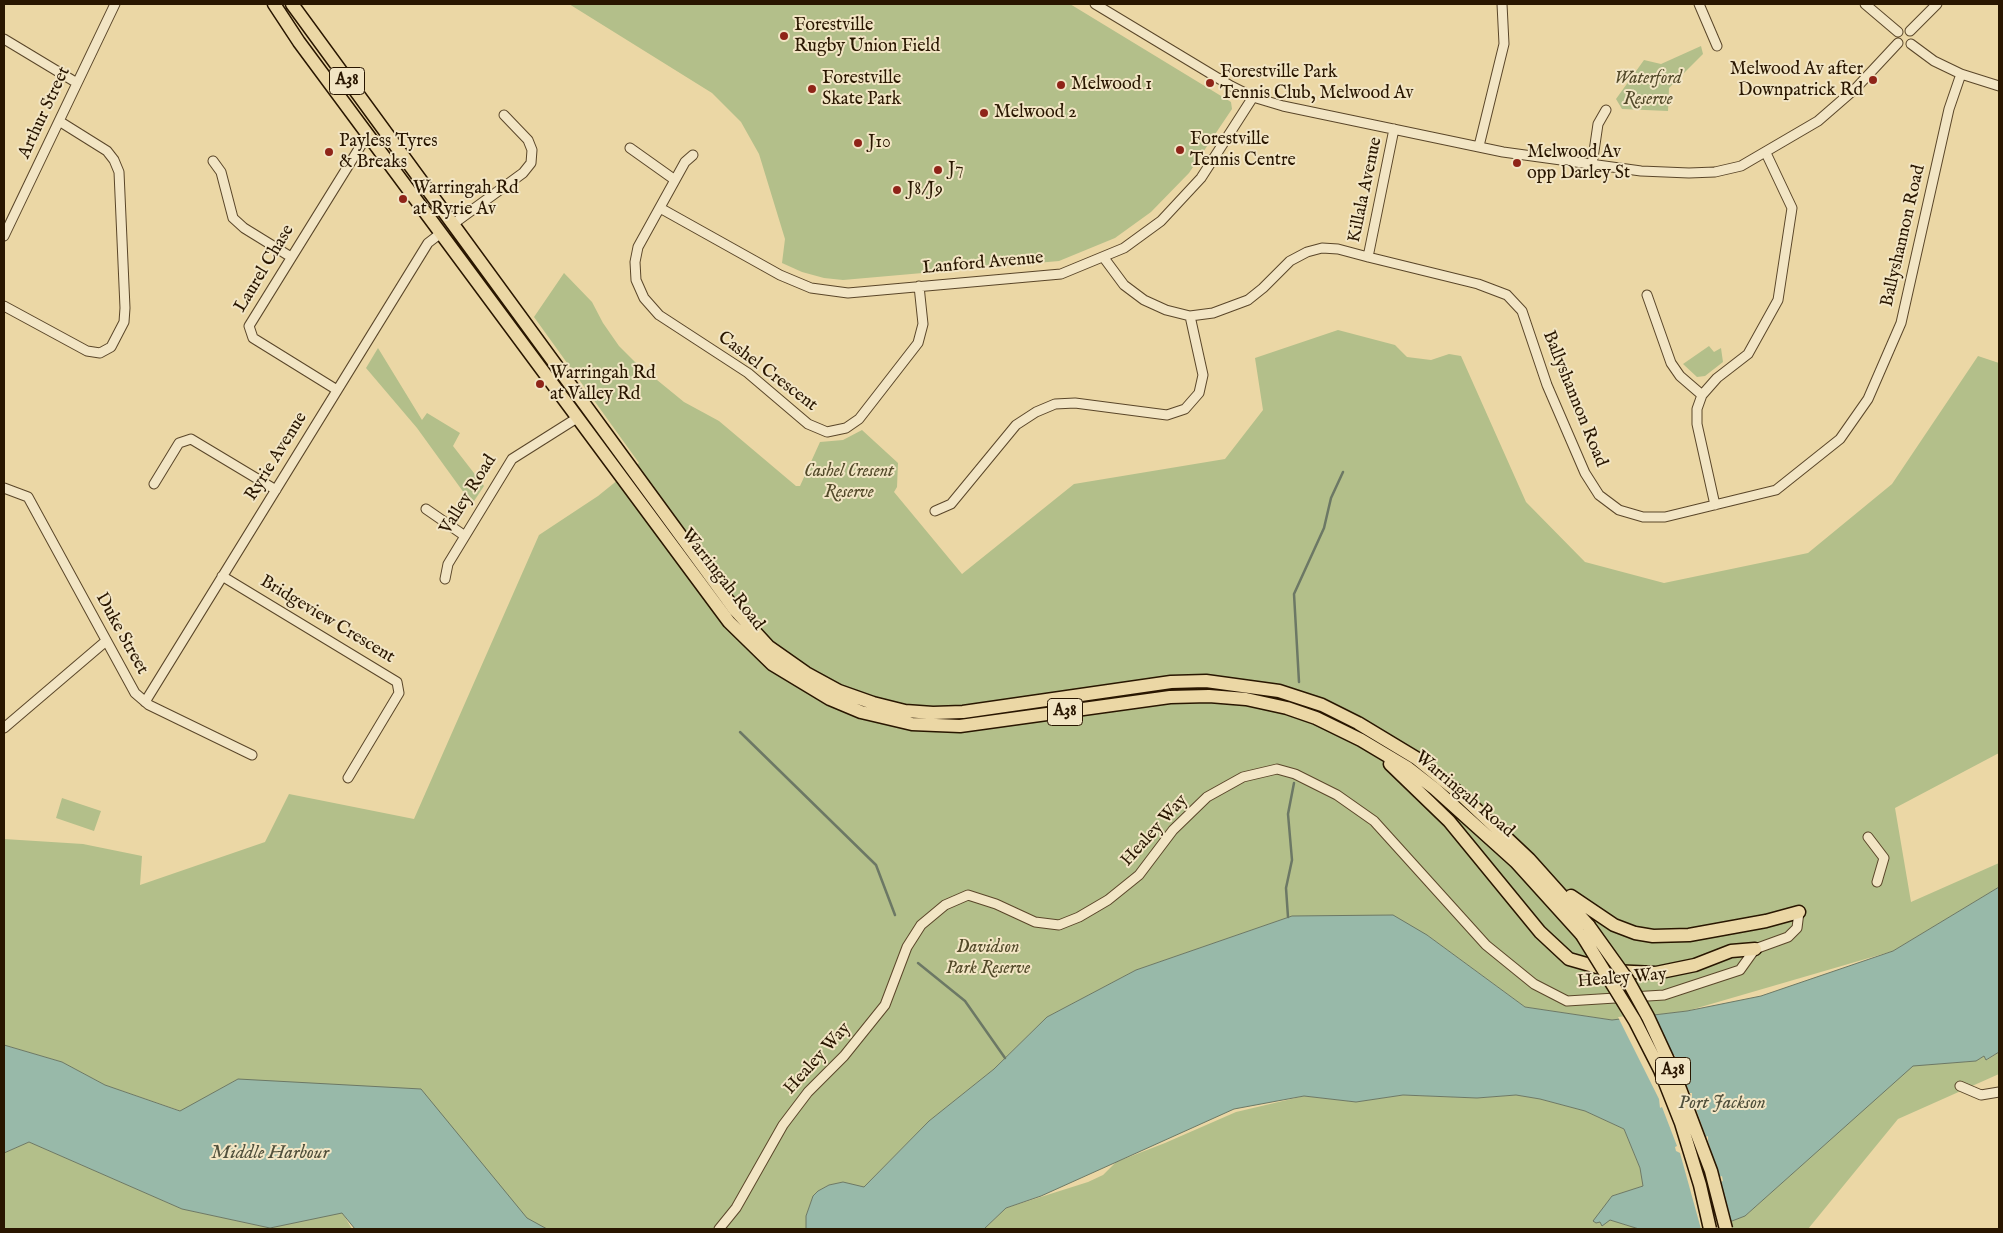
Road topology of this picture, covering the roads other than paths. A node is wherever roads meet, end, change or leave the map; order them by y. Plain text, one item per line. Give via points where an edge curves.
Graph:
1 (114, 4) edge
2 (274, 4) edge
3 (292, 4) edge
4 (1095, 4) edge
5 (1502, 4) edge
6 (1699, 4) edge
7 (1865, 4) edge
8 (1937, 4) edge
9 (1910, 31) junction
10 (1898, 32) junction
11 (4, 39) edge
12 (1898, 43) junction
13 (1911, 44) junction
14 (1717, 46) dead end
15 (1961, 74) junction
16 (77, 83) junction
17 (1999, 86) edge
18 (1253, 97) junction
19 (1606, 110) dead end
20 (504, 114) dead end
21 (59, 121) junction
22 (1394, 129) junction
23 (368, 134) junction
24 (1479, 146) junction
25 (630, 148) dead end
26 (1766, 153) junction
27 (693, 155) dead end
28 (212, 161) dead end
29 (1592, 165) junction
30 (675, 180) junction
31 (660, 208) junction
32 (453, 224) junction
33 (441, 233) junction
34 (4, 236) edge
35 (291, 256) junction
36 (1368, 257) junction
37 (1104, 258) junction
38 (920, 286) junction
39 (1647, 295) dead end
40 (4, 306) edge
41 (1190, 316) junction
42 (337, 390) junction
43 (1702, 395) junction
44 (590, 409) junction
45 (577, 418) junction
46 (154, 484) dead end
47 (4, 488) edge
48 (276, 490) junction
49 (1715, 505) junction
50 (426, 509) dead end
51 (935, 511) dead end
52 (465, 536) junction
53 (222, 576) junction
54 (445, 580) dead end
55 (106, 641) junction
56 (145, 702) junction
57 (4, 727) edge
58 (1368, 744) junction
59 (252, 755) dead end
60 (348, 778) dead end
61 (1868, 837) dead end
62 (1547, 878) junction
63 (1877, 882) dead end
64 (1799, 912) joint
65 (1585, 930) junction
66 (1755, 949) junction
67 (1960, 1086) dead end
68 (1999, 1092) edge
69 (719, 1229) edge
70 (1710, 1229) edge
71 (1726, 1229) edge

1 - 16 street, Arthur Street
2 - 23 highway, Warringah Road / A38
3 - 32 highway, Warringah Road / A38
4 - 18 street via 1217,79
5 - 24 street via 1504,44
6 - 14 street
7 - 10 street
8 - 9 street
9 - 10 street
9 - 13 street via 1914,36
10 - 12 street
11 - 16 street
12 - 13 street
12 - 26 street via 1830,112
13 - 15 street via 1934,61
15 - 17 street
15 - 49 street, Ballyshannon Road via 1949,110 1901,323 1868,399 1840,439 1776,490
16 - 21 street, Arthur Street
18 - 22 street
18 - 37 street, Lanford Avenue via 1201,178 1162,221
19 - 29 street via 1598,124
20 - 32 street via 528,140 532,150 531,163
21 - 34 street, Arthur Street
21 - 40 street via 107,151 119,172 124,322 110,347 100,353 87,351
22 - 24 street
22 - 36 street, Killala Avenue
23 - 33 highway, Warringah Road / A38
23 - 35 street, Laurel Chase
24 - 29 street
25 - 30 street
26 - 29 street via 1741,166 1715,172 1641,171
26 - 43 street via 1792,208 1778,300 1748,354 1716,378
27 - 30 street, Cashel Crescent
28 - 35 street via 221,172 233,218
30 - 31 street, Cashel Crescent
31 - 38 street, Lanford Avenue via 780,275 811,288 848,293
31 - 38 street, Cashel Crescent via 638,247 635,262 636,280 644,298 659,315 748,373 808,424 827,432 846,428 859,419 918,342 923,324
32 - 33 highway
32 - 44 highway, Warringah Road / A38
33 - 42 street, Ryrie Avenue via 428,243
33 - 45 highway, Warringah Road / A38
35 - 42 street, Laurel Chase via 249,326 253,338
36 - 41 street, Ballyshannon Road via 1338,249 1322,248 1307,252 1290,261 1248,300 1213,313
36 - 49 street, Ballyshannon Road via 1507,294 1522,311 1547,385 1585,472 1599,495 1619,510 1643,517 1665,517
37 - 38 street, Lanford Avenue via 1061,274
37 - 41 street, Ballyshannon Road via 1124,285 1144,300
39 - 43 street via 1671,363 1680,376
41 - 51 street via 1203,375 1199,393 1185,409 1167,416 1075,403 1055,404 1016,425 951,504
42 - 48 street, Ryrie Avenue
43 - 49 street via 1697,409 1697,424
44 - 45 highway, Valley Road
44 - 62 highway, Warringah Road / A38 via 751,629 769,647 839,691 897,709 933,713 1022,704 1171,682 1206,681 1279,691 1329,709 1416,758 1502,832
45 - 52 street, Valley Road via 512,459
45 - 58 highway, Warringah Road / A38 via 729,622 772,664 830,699 861,712 912,724 960,726 1170,697 1209,696 1246,699 1287,708 1316,718
46 - 48 street via 179,443 191,439
47 - 55 street, Duke Street via 28,497
48 - 53 street, Ryrie Avenue
50 - 52 street
52 - 54 street, Valley Road via 448,564
53 - 56 street, Ryrie Avenue
53 - 60 street, Bridgeview Crescent via 397,682 399,693
55 - 56 street, Duke Street via 135,694
55 - 57 street
56 - 59 street, Duke Street
58 - 65 highway, Warringah Road / A38 via 1435,788
58 - 66 highway via 1449,821 1540,932 1569,959 1611,972 1656,973 1695,965 1731,951
61 - 63 street via 1884,858
62 - 64 highway via 1596,916 1635,934 1689,935
62 - 65 highway, Warringah Road / A38
64 - 66 street via 1797,928 1788,937
65 - 70 highway, Warringah Road / A38, bridge via 1660,1070 1681,1123
65 - 71 highway, Warringah Road / A38, bridge via 1627,979 1648,1017 1674,1073 1708,1163
66 - 69 street, Healey Way via 1740,970 1664,995 1567,1001 1534,984 1486,945 1374,821 1336,795 1295,774 1277,769 1243,777 1207,797 1173,830 1139,875 1108,900 1079,917 1059,925 1035,922 968,895 945,905 933,915 907,947 885,1005 783,1125 736,1208
67 - 68 street via 1981,1095

